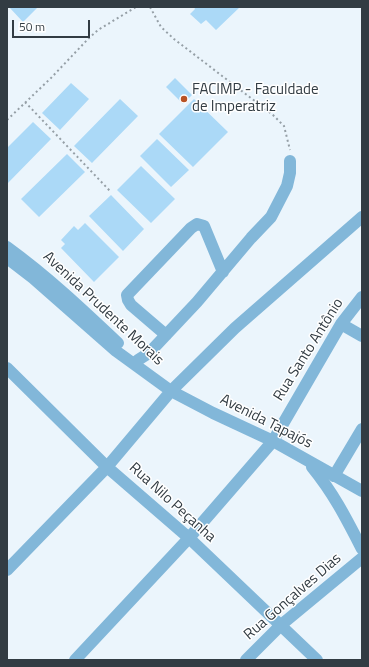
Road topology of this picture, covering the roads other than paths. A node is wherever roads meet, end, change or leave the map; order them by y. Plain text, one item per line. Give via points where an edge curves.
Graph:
1 (290, 161) road end
2 (362, 217) edge
3 (7, 247) edge
4 (7, 258) edge
5 (223, 272) junction
6 (362, 297) edge
7 (341, 324) junction
8 (166, 336) junction
9 (362, 336) edge
10 (138, 360) junction
11 (7, 368) edge
12 (156, 380) junction
13 (171, 391) junction
14 (362, 428) edge
15 (272, 441) junction
16 (308, 462) junction
17 (107, 467) junction
18 (334, 476) junction
19 (362, 491) edge
20 (189, 538) junction
21 (362, 549) edge
22 (362, 558) edge
23 (7, 570) edge
24 (281, 625) junction
25 (75, 660) edge
26 (246, 660) edge
27 (316, 660) edge

1 - 5 street via 287,186 271,217
2 - 13 street via 235,328
3 - 10 street, Avenida Prudente Morais via 31,264
4 - 12 street, Avenida Prudente Morais via 116,351
5 - 8 street
5 - 8 street via 204,226 197,224 127,295 131,305
6 - 7 street, Rua Santo Antônio
7 - 9 street
7 - 15 street, Rua Santo Antônio
8 - 10 street
10 - 12 street, Avenida Prudente Morais
11 - 17 street, Rua Nilo Peçanha
12 - 13 street, Avenida Tapajós
13 - 15 street, Avenida Tapajós
13 - 17 street
14 - 18 street
15 - 16 street, Avenida Tapajós
15 - 20 street, Rua Santo Antônio
16 - 18 street, Avenida Tapajós
16 - 21 street via 338,503
17 - 20 street, Rua Nilo Peçanha
17 - 23 street
18 - 19 street, Avenida Tapajós
20 - 24 street, Rua Nilo Peçanha
20 - 25 street, Rua Santo Antônio
22 - 24 street, Rua Gonçalves Dias
24 - 26 street, Rua Gonçalves Dias
24 - 27 street, Rua Nilo Peçanha

